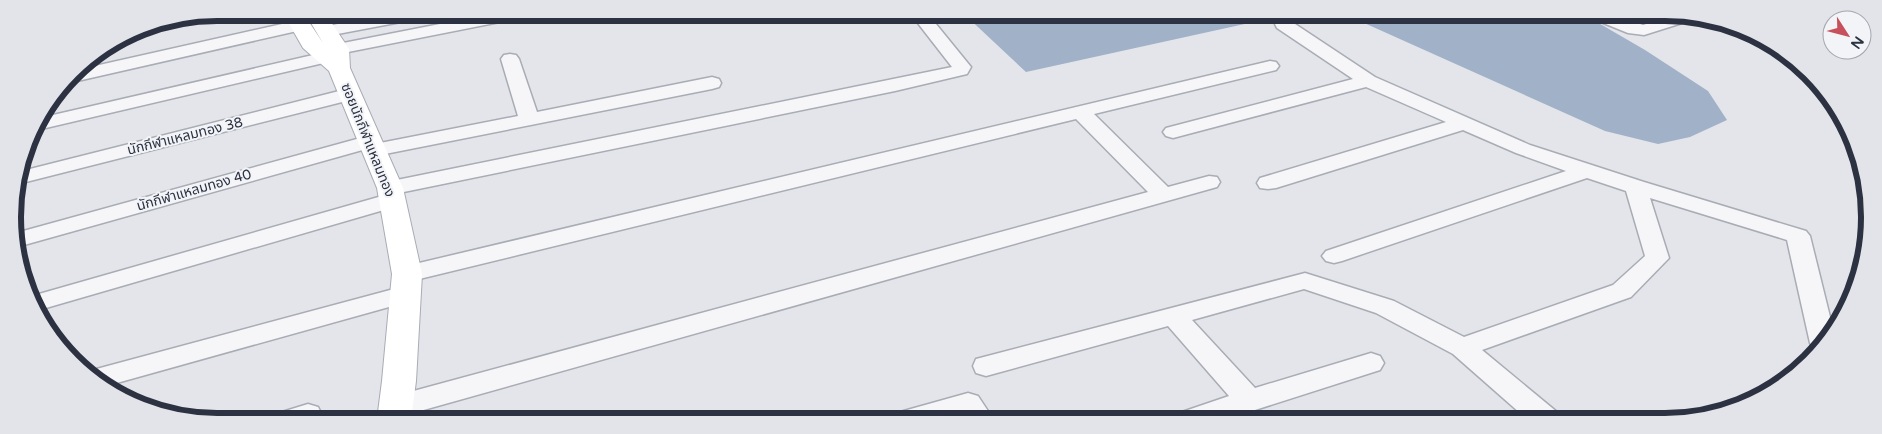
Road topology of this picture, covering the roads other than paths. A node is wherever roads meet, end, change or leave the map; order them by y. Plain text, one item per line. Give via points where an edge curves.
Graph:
1 (287, 21) edge
2 (304, 21) edge
3 (310, 21) edge
4 (380, 21) edge
5 (487, 21) edge
6 (925, 21) edge
7 (1613, 21) edge
8 (1672, 22) edge
9 (1283, 24) dead end
10 (327, 31) junction
11 (334, 58) junction
12 (510, 59) dead end
13 (1270, 66) dead end
14 (85, 73) edge
15 (1368, 81) junction
16 (712, 83) dead end
17 (351, 94) junction
18 (1080, 112) junction
19 (529, 118) junction
20 (1464, 123) junction
21 (44, 124) edge
22 (1173, 132) dead end
23 (373, 145) junction
24 (1586, 170) junction
25 (26, 177) edge
26 (1209, 182) dead end
27 (1268, 183) dead end
28 (1636, 187) junction
29 (391, 194) junction
30 (1164, 195) junction
31 (23, 238) edge
32 (1334, 256) dead end
33 (406, 284) junction
34 (40, 302) edge
35 (1174, 316) junction
36 (1821, 335) edge
37 (1462, 346) junction
38 (1371, 363) dead end
39 (986, 366) dead end
40 (104, 377) edge
41 (1249, 400) junction
42 (395, 413) edge
43 (933, 413) edge
44 (975, 413) edge
45 (1212, 413) edge
46 (1539, 413) edge

1 - 14 street
2 - 11 street, ซอยนักกีฬาแหลมทอง via 311,43
3 - 10 street, ซอยนักกีฬาแหลมทอง
4 - 10 street
5 - 11 street
6 - 29 street via 962,67 961,70
7 - 8 street via 1634,30
9 - 15 street
10 - 11 street, ซอยนักกีฬาแหลมทอง
11 - 17 street, ซอยนักกีฬาแหลมทอง
11 - 21 street
12 - 19 street
13 - 18 street
15 - 20 street
15 - 22 street
16 - 19 street, นักกีฬาแหลมทอง 40
17 - 23 street, ซอยนักกีฬาแหลมทอง
17 - 25 street, นักกีฬาแหลมทอง 38
18 - 30 street
18 - 33 street
19 - 23 street, นักกีฬาแหลมทอง 40
20 - 24 street via 1523,149
20 - 27 street
23 - 29 street, ซอยนักกีฬาแหลมทอง
23 - 31 street, นักกีฬาแหลมทอง 40
24 - 28 street
24 - 32 street
26 - 30 street
28 - 36 street via 1798,236
28 - 37 street via 1657,258 1622,290
29 - 33 street, ซอยนักกีฬาแหลมทอง
29 - 34 street
30 - 42 street
33 - 40 street
33 - 42 street, ซอยนักกีฬาแหลมทอง
35 - 37 street via 1305,281 1385,307
35 - 39 street
35 - 41 street
37 - 46 street
38 - 41 street
41 - 45 street
43 - 44 street via 968,402

